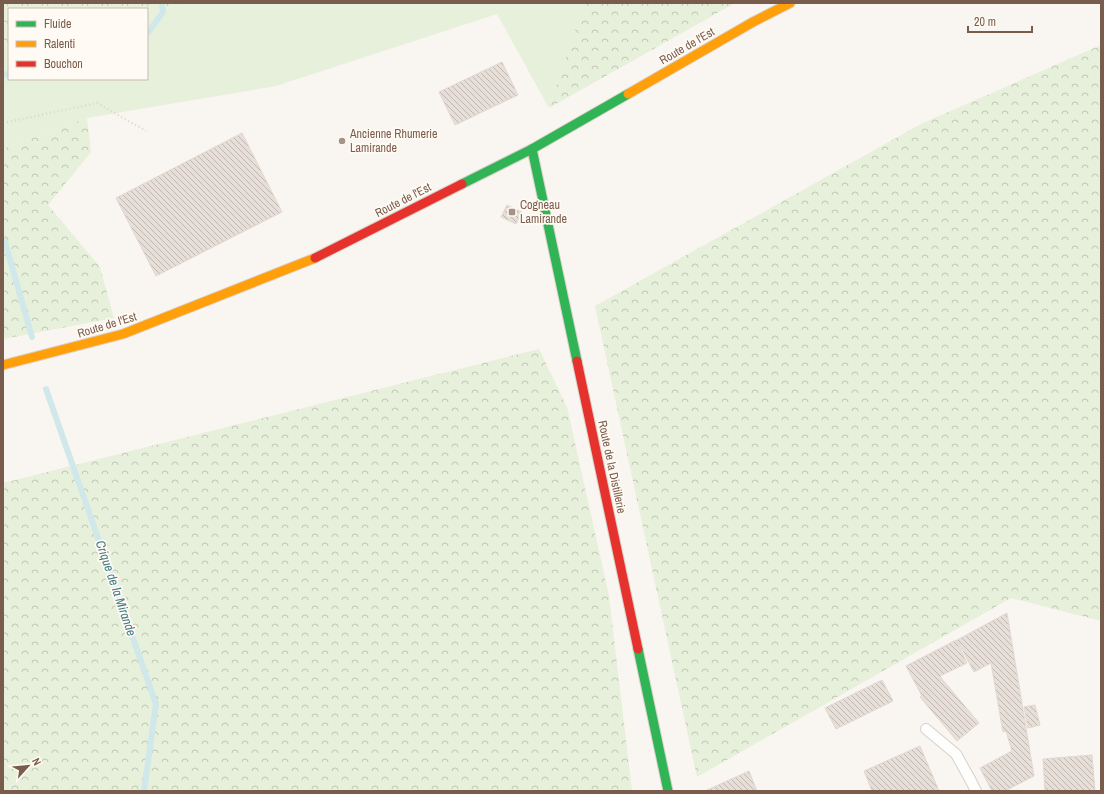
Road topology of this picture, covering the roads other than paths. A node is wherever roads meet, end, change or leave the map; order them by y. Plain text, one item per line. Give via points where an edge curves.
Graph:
1 (790, 3) edge
2 (532, 149) junction
3 (3, 365) edge
4 (926, 729) dead end
5 (668, 791) edge
6 (976, 791) edge

1 - 2 main road, Route de l'Est
2 - 3 main road, Route de l'Est via 318,256 123,334
2 - 5 main road, Route de la Distillerie
4 - 6 lane via 956,754

